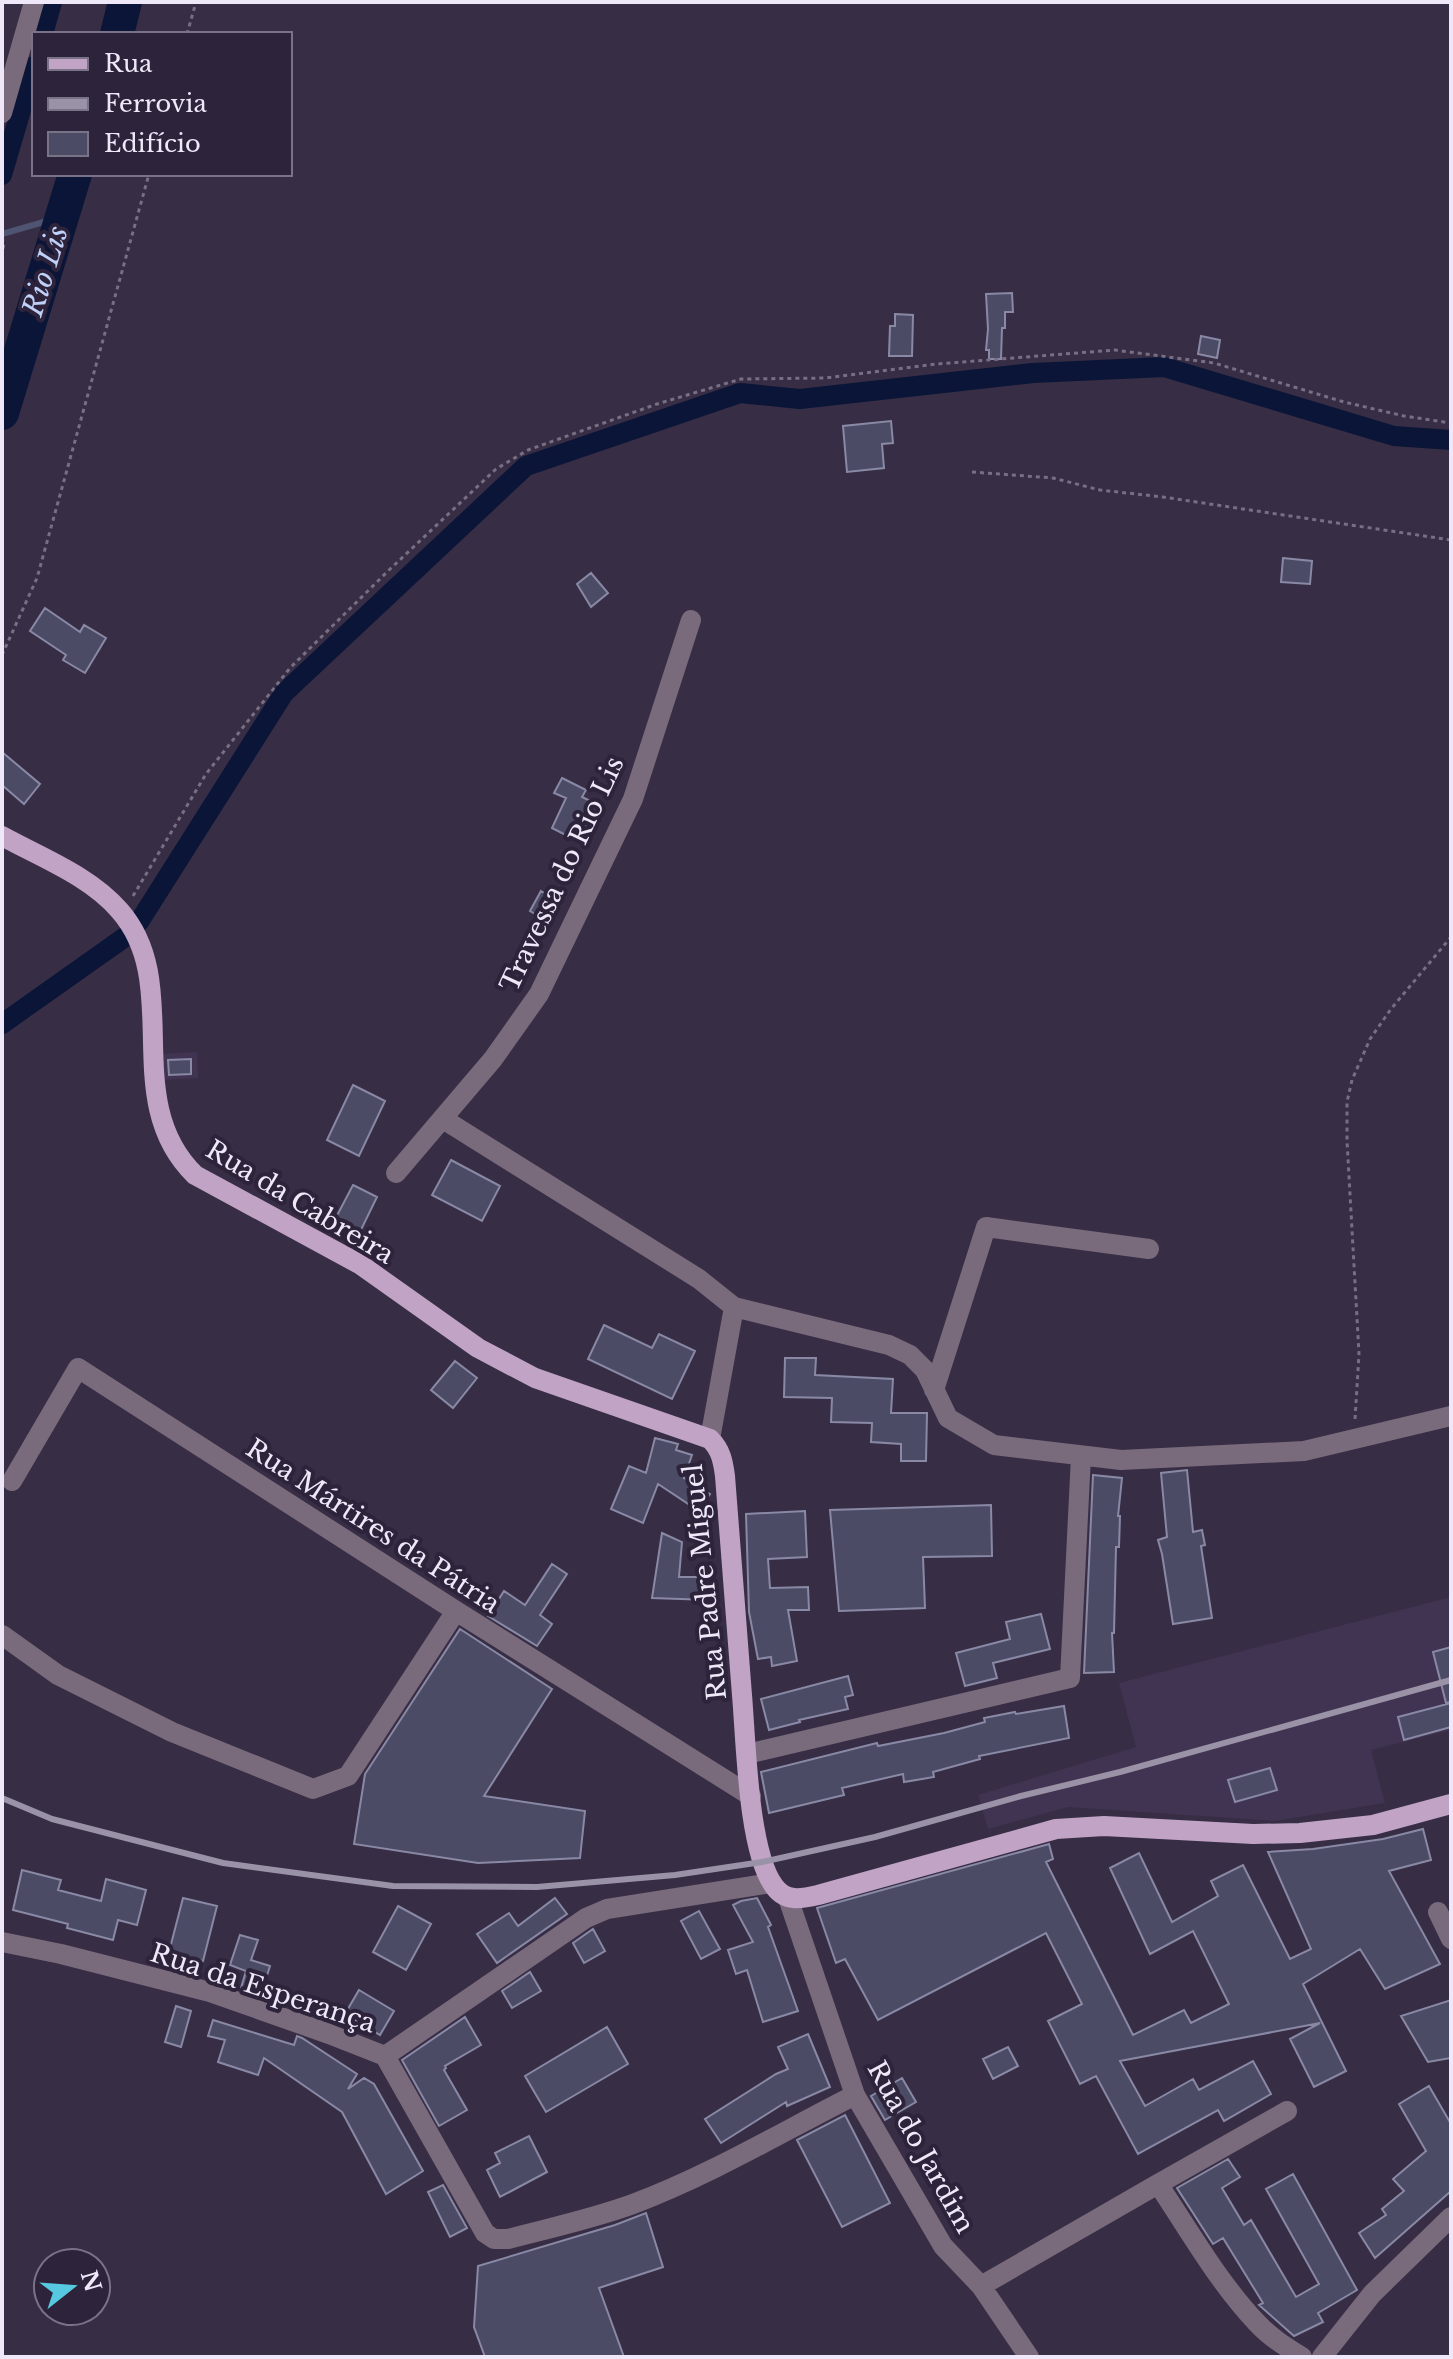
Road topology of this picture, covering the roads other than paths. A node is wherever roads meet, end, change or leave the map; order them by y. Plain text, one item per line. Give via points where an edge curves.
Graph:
1 (34, 2) edge
2 (2, 113) edge
3 (691, 620) dead end
4 (2, 836) edge
5 (443, 1119) junction
6 (396, 1173) dead end
7 (1149, 1249) dead end
8 (734, 1307) junction
9 (934, 1390) junction
10 (1451, 1416) edge
11 (710, 1439) junction
12 (1081, 1456) junction
13 (12, 1481) dead end
14 (456, 1611) junction
15 (2, 1635) edge
16 (747, 1754) junction
17 (751, 1796) junction
18 (1451, 1804) edge
19 (771, 1883) junction
20 (788, 1898) junction
21 (1438, 1912) dead end
22 (1451, 1939) edge
23 (2, 1942) edge
24 (385, 2056) junction
25 (855, 2095) junction
26 (1287, 2111) dead end
27 (1158, 2184) junction
28 (1451, 2217) edge
29 (981, 2286) junction
30 (1029, 2357) edge
31 (1302, 2357) edge
32 (1322, 2357) edge

1 - 2 street
3 - 5 street, Travessa do Rio Lis via 633,799 539,994
4 - 11 main road, Rua da Cabreira via 106,897 140,944 148,969 158,1112 180,1159 195,1175 361,1265 507,1364
5 - 6 street, Travessa do Rio Lis
5 - 8 street via 699,1279
7 - 9 street via 986,1227
8 - 9 street via 889,1345 910,1355
8 - 11 street, Rua Padre Miguel
9 - 12 street via 948,1418 994,1445
10 - 12 street via 1304,1451 1121,1460
11 - 16 main road, Rua Padre Miguel via 721,1454 725,1476
12 - 16 street via 1070,1678
13 - 14 street, Rua Mártires da Pátria via 78,1368
14 - 15 street via 348,1776 313,1789 172,1732 58,1675
14 - 17 street, Rua Mártires da Pátria
16 - 17 main road, Rua Padre Miguel
17 - 19 main road, Rua Padre Miguel via 758,1846
18 - 20 main road via 1373,1825 1300,1833 1056,1829 818,1895
19 - 20 main road, Rua Padre Miguel
19 - 24 street via 607,1909 586,1918
20 - 25 street, Rua do Jardim
21 - 22 street
23 - 24 street, Rua da Esperança via 210,1992
24 - 25 street, Rua da Esperança via 485,2233 494,2239 635,2203
25 - 29 street, Rua do Jardim via 943,2246
26 - 27 street
27 - 29 street
27 - 31 street via 1237,2299 1279,2343
28 - 32 street via 1372,2294
29 - 30 street, Rua do Jardim

